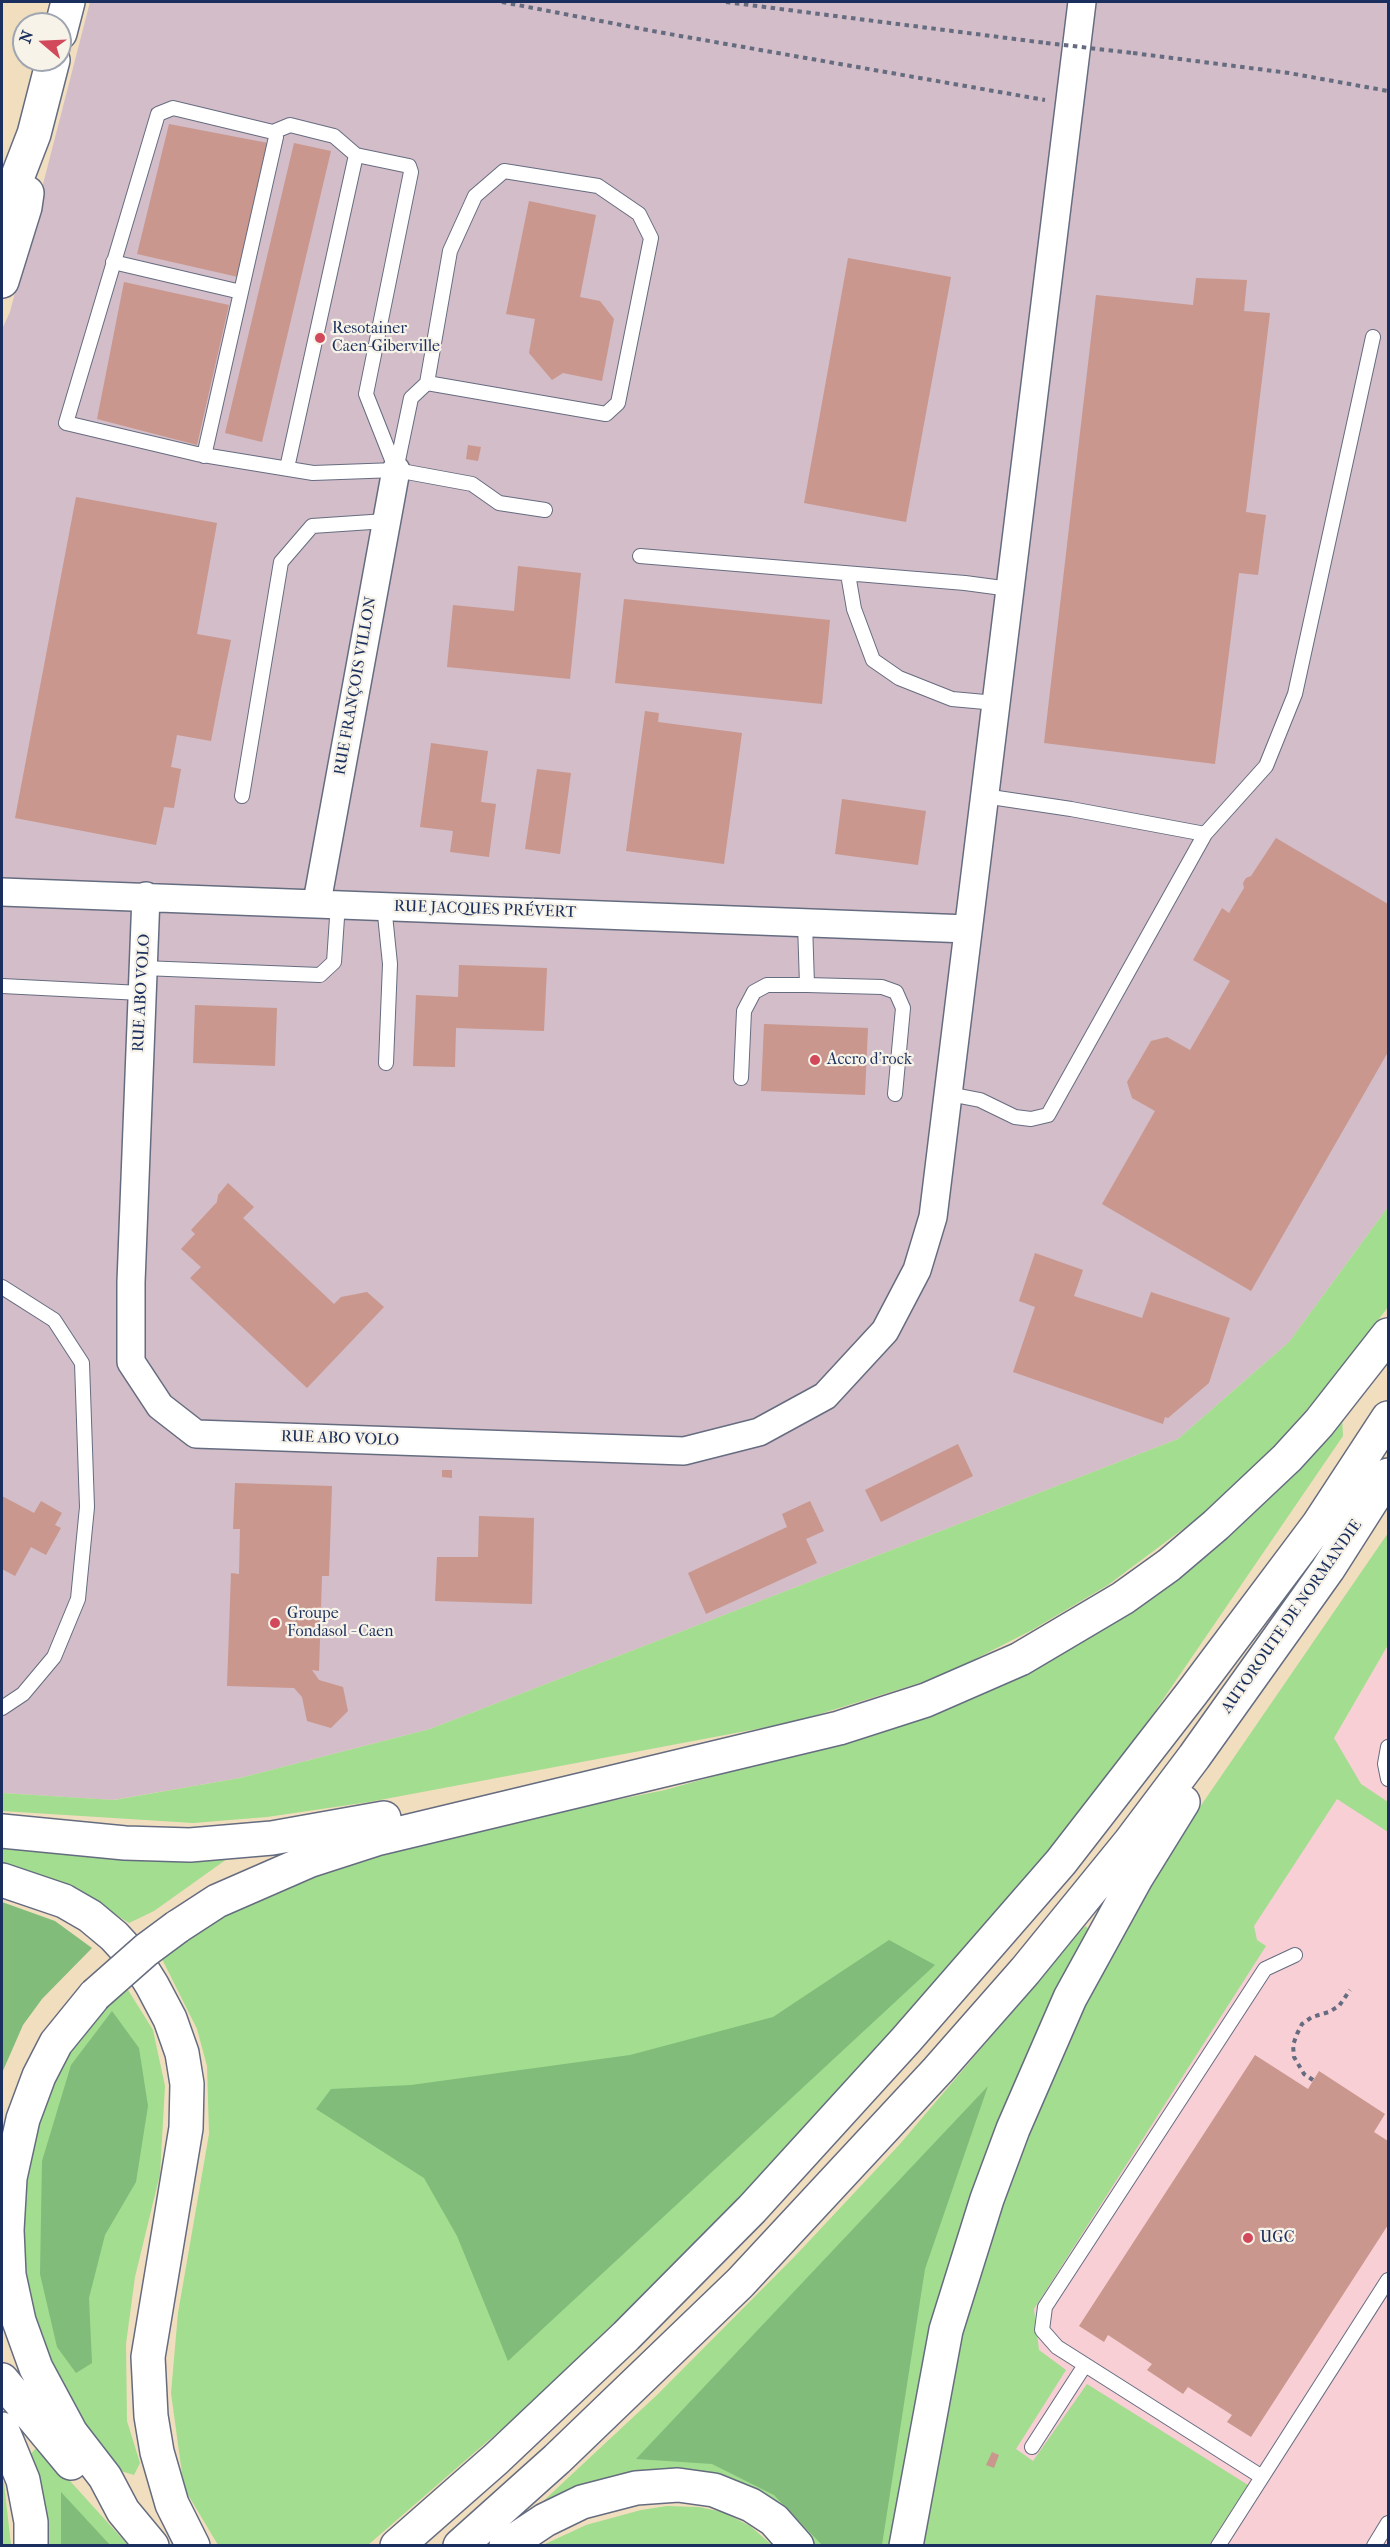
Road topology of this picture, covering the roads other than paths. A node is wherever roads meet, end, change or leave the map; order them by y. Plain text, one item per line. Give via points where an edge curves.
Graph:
1 (1082, 2) edge
2 (50, 72) edge
3 (273, 132) junction
4 (34, 134) junction
5 (356, 155) junction
6 (2, 217) edge
7 (113, 262) junction
8 (2, 281) edge
9 (241, 292) junction
10 (1373, 337) dead end
11 (427, 383) junction
12 (204, 456) junction
13 (287, 468) junction
14 (396, 470) junction
15 (545, 510) dead end
16 (386, 521) junction
17 (640, 556) dead end
18 (848, 574) junction
19 (1010, 589) junction
20 (996, 703) junction
21 (243, 796) dead end
22 (984, 796) junction
23 (1205, 834) junction
24 (2, 892) edge
25 (146, 896) junction
26 (328, 903) junction
27 (384, 905) junction
28 (806, 923) junction
29 (968, 929) junction
30 (142, 981) junction
31 (2, 986) edge
32 (807, 986) junction
33 (386, 1063) dead end
34 (741, 1078) dead end
35 (895, 1094) dead end
36 (949, 1094) junction
37 (2, 1287) edge
38 (1389, 1335) edge
39 (1389, 1418) edge
40 (1389, 1475) edge
41 (2, 1708) edge
42 (1389, 1746) edge
43 (1194, 1756) junction
44 (1389, 1779) edge
45 (490, 1811) junction
46 (2, 1831) edge
47 (2, 1880) edge
48 (1295, 1955) dead end
49 (1389, 2280) edge
50 (1085, 2365) junction
51 (2, 2380) edge
52 (2, 2429) edge
53 (1032, 2447) dead end
54 (1262, 2477) junction
55 (123, 2511) junction
56 (1389, 2523) edge
57 (31, 2546) edge
58 (152, 2546) edge
59 (192, 2546) edge
60 (397, 2546) edge
61 (460, 2546) edge
62 (506, 2546) edge
63 (797, 2546) edge
64 (906, 2546) edge
65 (1218, 2546) edge
66 (1374, 2546) edge

1 - 19 street, RUE ABO VOLO
2 - 4 main road
3 - 5 lane via 290,124 334,136
3 - 7 lane via 173,108 158,114
3 - 9 lane via 276,137
4 - 6 main road
4 - 8 main road via 25,207
5 - 13 lane
5 - 14 lane via 409,166 411,172 366,394
7 - 9 lane
7 - 12 lane via 66,423
9 - 12 lane
10 - 23 lane via 1295,694 1266,766
11 - 11 lane via 606,414 618,403 651,238 639,214 598,186 504,171 475,196 450,251
11 - 14 lane via 411,398
12 - 13 lane
13 - 14 lane via 313,472
14 - 15 lane via 472,484 499,503
14 - 16 street, RUE FRANÇOIS VILLON
16 - 21 lane via 312,526 281,562
16 - 26 street, RUE FRANÇOIS VILLON
17 - 18 lane
18 - 19 lane
18 - 20 lane via 854,609 873,660 899,678 952,699
19 - 20 street, RUE ABO VOLO
20 - 22 street, RUE ABO VOLO
22 - 23 lane
22 - 29 street, RUE ABO VOLO
23 - 36 lane via 1048,1115 1015,1117 980,1100
24 - 25 street, RUE JACQUES PRÉVERT
25 - 26 street, RUE JACQUES PRÉVERT
25 - 30 street, RUE ABO VOLO
26 - 27 street, RUE JACQUES PRÉVERT
26 - 30 lane via 334,962 320,975
27 - 28 street, RUE JACQUES PRÉVERT
27 - 33 lane via 390,964
28 - 29 street, RUE JACQUES PRÉVERT
28 - 32 lane
29 - 36 street, RUE ABO VOLO
30 - 31 lane
30 - 36 street, RUE ABO VOLO via 130,1362 160,1406 196,1434 684,1451 759,1432 825,1396 885,1331 916,1270 933,1217
32 - 34 lane via 767,985 754,992 744,1011
32 - 35 lane via 882,987 896,993 903,1008
37 - 41 lane via 54,1320 82,1363 87,1508 78,1599 54,1657 23,1694
38 - 45 main road via 1319,1423 1223,1518 1123,1598 1020,1659 926,1700 838,1728
39 - 60 main road via 1318,1525 1062,1862 906,2040 752,2209 626,2336
40 - 43 main road, AUTOROUTE DE NORMANDIE via 1328,1569
42 - 44 lane via 1385,1764
43 - 61 main road, AUTOROUTE DE NORMANDIE via 1025,1971 825,2194 647,2374
43 - 64 main road via 1182,1806 1136,1878 1070,1998 1037,2069 987,2199 946,2330
45 - 46 main road via 421,1811 272,1838 190,1845
45 - 55 main road, bridge via 376,1839 311,1860 217,1901 138,1957 95,1995 56,2043 26,2110 10,2178 7,2253 19,2321 36,2368 71,2433 105,2477
47 - 59 main road via 64,1901 114,1936 152,1984 182,2053 187,2084 186,2128 148,2368 157,2452 172,2504
48 - 50 lane via 1265,1969 1045,2307 1041,2330 1057,2347
49 - 54 lane
50 - 53 lane
50 - 54 lane
51 - 55 main road via 92,2488
52 - 57 main road via 22,2480 31,2522
54 - 65 lane
55 - 58 main road
56 - 66 lane
62 - 63 main road via 582,2502 623,2490 671,2485 691,2485 739,2499 774,2520

